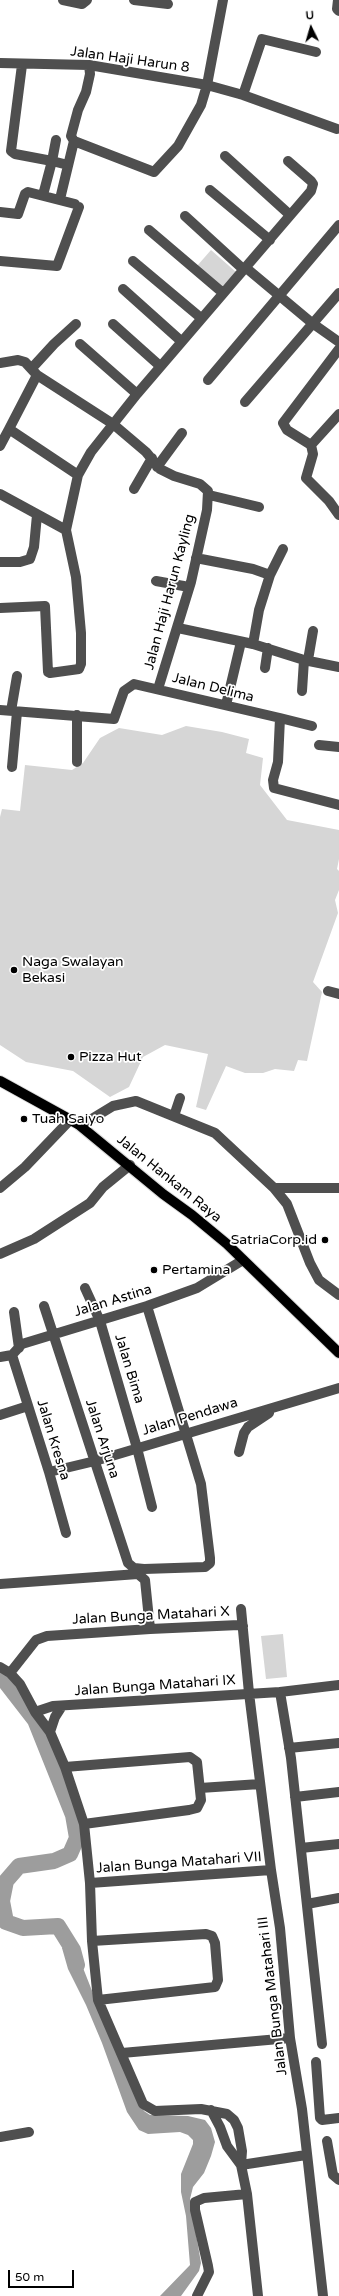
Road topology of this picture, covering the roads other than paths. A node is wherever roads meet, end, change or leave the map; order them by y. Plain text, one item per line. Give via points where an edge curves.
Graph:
1 (62, 0) edge
2 (87, 0) edge
3 (134, 0) edge
4 (223, 0) edge
5 (338, 0) edge
6 (168, 4) dead end
7 (339, 11) edge
8 (316, 52) dead end
9 (0, 63) edge
10 (22, 65) junction
11 (89, 65) junction
12 (207, 85) junction
13 (243, 95) junction
14 (337, 128) dead end
15 (56, 140) dead end
16 (74, 141) junction
17 (225, 156) dead end
18 (52, 161) junction
19 (288, 161) dead end
20 (68, 165) junction
21 (210, 190) dead end
22 (43, 195) junction
23 (60, 200) junction
24 (0, 212) edge
25 (290, 215) junction
26 (185, 216) dead end
27 (339, 226) edge
28 (149, 230) dead end
29 (270, 240) junction
30 (0, 261) edge
31 (133, 261) dead end
32 (244, 268) junction
33 (123, 289) dead end
34 (223, 293) junction
35 (339, 293) edge
36 (279, 295) junction
37 (201, 318) junction
38 (312, 323) junction
39 (76, 324) dead end
40 (113, 324) dead end
41 (181, 341) junction
42 (339, 342) edge
43 (80, 344) dead end
44 (339, 349) edge
45 (0, 363) edge
46 (160, 366) junction
47 (35, 372) junction
48 (208, 380) dead end
49 (137, 394) junction
50 (245, 402) dead end
51 (339, 414) edge
52 (113, 424) junction
53 (9, 429) junction
54 (182, 433) dead end
55 (311, 445) junction
56 (0, 446) edge
57 (152, 458) junction
58 (157, 467) junction
59 (78, 475) junction
60 (134, 489) dead end
61 (0, 494) edge
62 (209, 496) junction
63 (259, 507) dead end
64 (37, 515) junction
65 (339, 515) edge
66 (66, 530) junction
67 (283, 549) dead end
68 (196, 558) junction
69 (0, 562) edge
70 (270, 575) junction
71 (156, 581) dead end
72 (189, 587) junction
73 (0, 608) edge
74 (178, 628) junction
75 (312, 631) dead end
76 (241, 642) junction
77 (252, 644) junction
78 (268, 648) junction
79 (306, 660) junction
80 (339, 667) edge
81 (265, 668) dead end
82 (17, 676) dead end
83 (158, 689) junction
84 (302, 692) dead end
85 (226, 705) junction
86 (0, 710) edge
87 (14, 711) junction
88 (77, 715) junction
89 (280, 718) junction
90 (312, 726) dead end
91 (319, 745) dead end
92 (339, 747) edge
93 (77, 762) dead end
94 (12, 767) dead end
95 (339, 805) edge
96 (328, 991) dead end
97 (339, 994) edge
98 (0, 1081) edge
99 (180, 1098) dead end
100 (174, 1116) junction
101 (90, 1120) junction
102 (75, 1121) junction
103 (88, 1131) junction
104 (130, 1165) junction
105 (0, 1188) edge
106 (274, 1188) junction
107 (339, 1188) edge
108 (0, 1254) edge
109 (243, 1260) junction
110 (85, 1288) dead end
111 (339, 1295) edge
112 (44, 1306) dead end
113 (147, 1306) junction
114 (14, 1312) dead end
115 (100, 1321) junction
116 (54, 1334) junction
117 (15, 1352) junction
118 (339, 1353) edge
119 (0, 1357) edge
120 (339, 1388) edge
121 (339, 1394) edge
122 (28, 1406) junction
123 (0, 1415) edge
124 (185, 1433) junction
125 (137, 1448) junction
126 (239, 1452) dead end
127 (95, 1461) junction
128 (49, 1472) junction
129 (152, 1507) dead end
130 (66, 1533) dead end
131 (144, 1573) junction
132 (0, 1584) edge
133 (241, 1609) dead end
134 (243, 1626) junction
135 (150, 1629) junction
136 (0, 1667) edge
137 (10, 1673) junction
138 (339, 1685) edge
139 (280, 1692) junction
140 (249, 1693) junction
141 (62, 1706) junction
142 (35, 1712) junction
143 (50, 1732) junction
144 (339, 1743) edge
145 (288, 1748) junction
146 (65, 1767) junction
147 (260, 1784) junction
148 (200, 1788) junction
149 (339, 1792) edge
150 (295, 1797) junction
151 (84, 1824) junction
152 (339, 1844) edge
153 (301, 1848) junction
154 (270, 1870) junction
155 (90, 1883) junction
156 (339, 1898) edge
157 (307, 1904) junction
158 (92, 1942) junction
159 (98, 2000) junction
160 (290, 2038) junction
161 (322, 2044) dead end
162 (122, 2053) junction
163 (316, 2062) dead end
164 (211, 2110) junction
165 (339, 2118) edge
166 (29, 2132) dead end
167 (0, 2137) edge
168 (327, 2141) dead end
169 (306, 2155) junction
170 (241, 2165) junction
171 (339, 2180) edge
172 (247, 2194) junction
173 (196, 2296) edge
174 (258, 2296) edge
175 (323, 2296) edge

1 - 2 street via 82,4
3 - 6 street
4 - 12 street
5 - 7 street
8 - 13 street via 262,39
9 - 10 street, Jalan Haji Harun 8
10 - 11 street, Jalan Haji Harun 8
10 - 18 street via 12,151 15,154
11 - 12 street, Jalan Haji Harun 8
11 - 16 street via 86,92 71,136
12 - 13 street, Jalan Haji Harun 8
12 - 16 street via 201,105 178,146 154,172
13 - 14 street, Jalan Haji Harun 8
15 - 18 street
16 - 20 street
17 - 25 street
18 - 20 street
18 - 22 street
19 - 25 street via 313,184 311,191
20 - 23 street
21 - 29 street
22 - 23 street
22 - 24 street via 26,193 18,214
23 - 30 street via 77,205 57,266
25 - 29 street
26 - 32 street
27 - 36 street
28 - 34 street
29 - 32 street
31 - 37 street
32 - 34 street
32 - 36 street
33 - 41 street
34 - 37 street
35 - 38 street
36 - 38 street
36 - 48 street
37 - 41 street
38 - 42 street
38 - 50 street
39 - 47 street via 54,344
40 - 46 street
41 - 46 street
43 - 49 street
44 - 55 street via 283,423 287,430
45 - 47 street via 21,359
46 - 49 street
47 - 52 street
47 - 53 street
49 - 52 street
51 - 55 street
52 - 57 street
52 - 59 street via 91,452
53 - 56 street
53 - 59 street
54 - 58 street
55 - 65 street via 313,454 306,478
57 - 58 street
57 - 60 street
58 - 62 street via 174,476 200,484 208,491
59 - 66 street
61 - 64 street
62 - 63 street
62 - 68 street, Jalan Haji Harun Kayling
64 - 66 street
64 - 69 street via 34,547 30,559
66 - 73 street via 76,577 81,633 79,669 48,672 45,606
67 - 70 street
68 - 70 street via 253,569
68 - 72 street, Jalan Haji Harun Kayling
70 - 77 street
71 - 72 street
72 - 74 street, Jalan Haji Harun Kayling
74 - 76 street
74 - 83 street, Jalan Haji Harun Kayling
75 - 79 street
76 - 77 street
76 - 85 street
77 - 78 street
78 - 79 street
78 - 81 street
79 - 80 street
79 - 84 street
82 - 87 street
83 - 85 street, Jalan Delima
83 - 88 street, Jalan Delima via 130,685 124,691 114,719
85 - 89 street, Jalan Delima
86 - 87 street, Jalan Delima
87 - 88 street, Jalan Delima
87 - 94 street
88 - 93 street
89 - 90 street, Jalan Delima
89 - 95 street via 274,788
91 - 92 street
96 - 97 street
98 - 102 main road, Jalan Hankam Raya
99 - 100 street
100 - 101 street via 136,1101 113,1106
100 - 106 street via 215,1133
101 - 102 street
101 - 103 street
102 - 103 main road, Jalan Hankam Raya
102 - 105 street
103 - 104 main road, Jalan Hankam Raya
104 - 108 street via 103,1187 90,1203 34,1239
104 - 109 main road, Jalan Hankam Raya via 211,1230
106 - 107 street
106 - 111 street via 287,1204 310,1263 320,1280
109 - 113 street, Jalan Astina via 197,1288
109 - 118 main road, Jalan Hankam Raya
110 - 115 street, Jalan Bima
112 - 116 street, Jalan Arjuna
113 - 115 street, Jalan Astina
113 - 124 street
114 - 117 street, Jalan Kresna
115 - 116 street, Jalan Astina
115 - 125 street, Jalan Bima
116 - 117 street, Jalan Astina via 22,1344
116 - 127 street, Jalan Arjuna
117 - 119 street, Jalan Astina
117 - 122 street, Jalan Kresna
120 - 124 street, Jalan Pendawa
121 - 126 street via 265,1415 254,1421 244,1433
122 - 123 street
122 - 128 street, Jalan Kresna
124 - 125 street, Jalan Pendawa
124 - 131 street via 201,1484 210,1558 208,1565
125 - 127 street, Jalan Pendawa
125 - 129 street, Jalan Bima
127 - 128 street, Jalan Pendawa
127 - 131 street, Jalan Arjuna via 124,1556 128,1563
128 - 130 street, Jalan Kresna
131 - 132 street
131 - 135 street
133 - 134 street
134 - 135 street, Jalan Bunga Matahari X
134 - 140 street, Jalan Bunga Matahari X
135 - 137 street, Jalan Bunga Matahari X via 41,1637 32,1644
136 - 137 street
137 - 142 street via 20,1684
138 - 139 street, Jalan Bunga Matahari IX
139 - 140 street, Jalan Bunga Matahari IX
139 - 145 street
140 - 141 street, Jalan Bunga Matahari IX
140 - 147 street, Jalan Bunga Matahari III
141 - 142 street, Jalan Bunga Matahari IX
141 - 143 street, Jalan Bunga Matahari IX
142 - 143 street
143 - 146 street
144 - 145 street
145 - 150 street
146 - 148 street via 190,1756 197,1762
146 - 151 street
147 - 148 street
147 - 154 street, Jalan Bunga Matahari III
148 - 151 street via 201,1800 199,1806 194,1809
149 - 150 street
150 - 153 street
151 - 155 street
152 - 153 street
153 - 157 street
154 - 155 street, Jalan Bunga Matahari VII
154 - 160 street, Jalan Bunga Matahari III via 280,1928
155 - 158 street
156 - 157 street
157 - 161 street
158 - 159 street
158 - 159 street via 206,1934 212,1936 215,1943 218,1980 216,1987
159 - 162 street
160 - 162 street
160 - 169 street, Jalan Bunga Matahari III via 302,2109
162 - 164 street via 143,2104 148,2108 155,2111
163 - 165 street via 320,2118
164 - 170 street via 227,2146
164 - 170 street via 227,2114 234,2120 242,2146
166 - 167 street
168 - 171 street via 333,2175
169 - 170 street
169 - 175 street, Jalan Bunga Matahari III
170 - 172 street
172 - 173 street via 204,2198 195,2202 208,2257 208,2272
172 - 174 street

